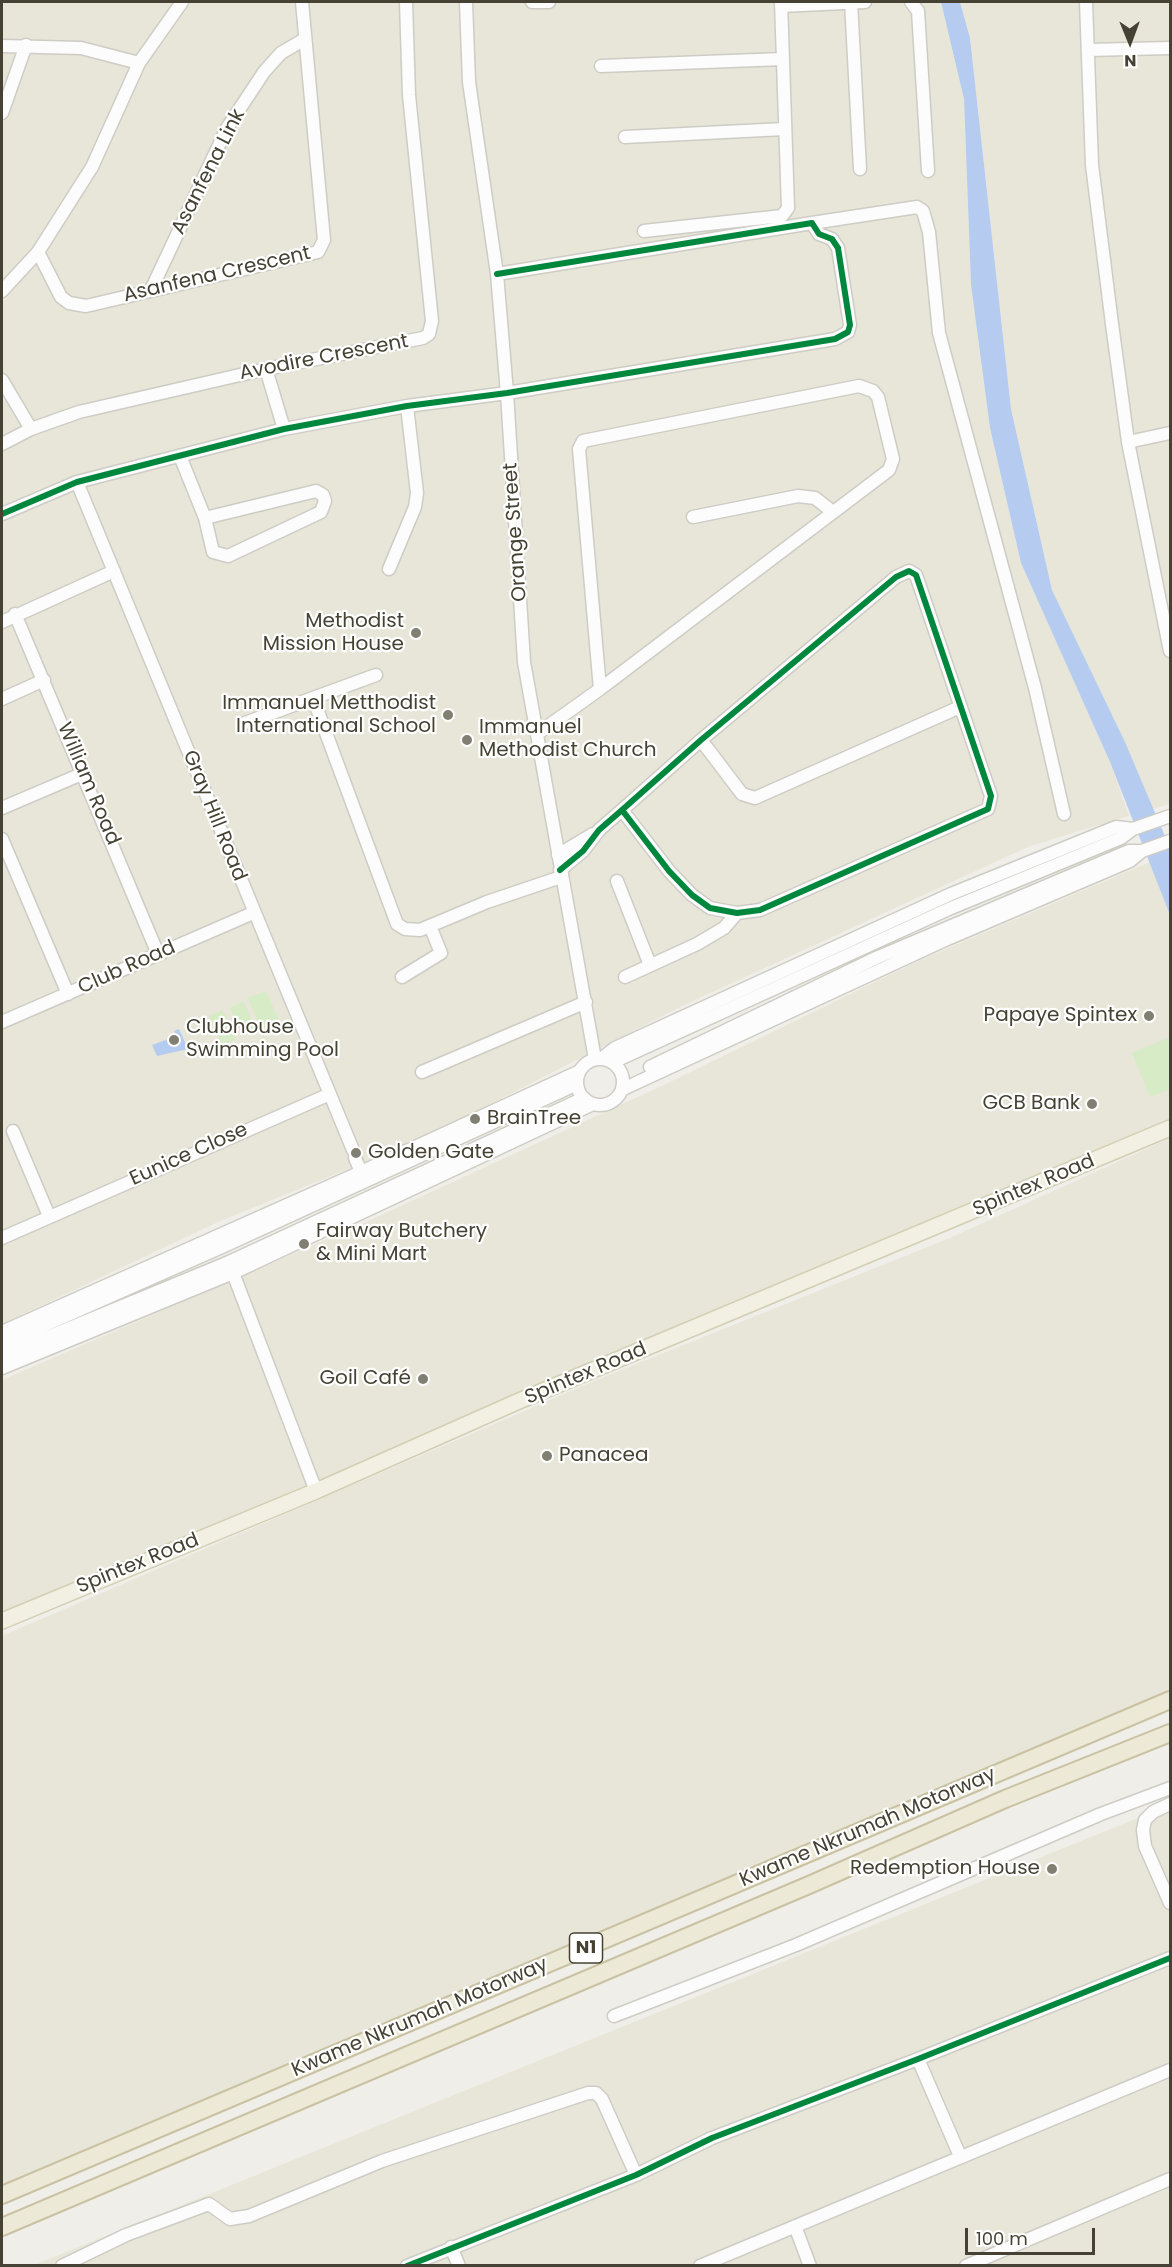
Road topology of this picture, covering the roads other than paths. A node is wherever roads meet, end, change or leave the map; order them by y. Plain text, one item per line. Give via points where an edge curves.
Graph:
1 (182, 2) edge
2 (302, 2) edge
3 (406, 2) edge
4 (466, 2) edge
5 (531, 2) edge
6 (549, 2) edge
7 (851, 2) edge
8 (865, 2) edge
9 (911, 2) edge
10 (1086, 2) edge
11 (781, 4) edge
12 (305, 39) junction
13 (26, 45) junction
14 (2, 46) edge
15 (1170, 48) edge
16 (1088, 50) junction
17 (783, 59) junction
18 (139, 63) junction
19 (601, 66) dead end
20 (2, 113) edge
21 (784, 129) junction
22 (625, 137) dead end
23 (860, 169) dead end
24 (928, 171) dead end
25 (812, 223) junction
26 (644, 231) dead end
27 (38, 252) junction
28 (497, 274) junction
29 (151, 290) junction
30 (2, 291) edge
31 (266, 369) junction
32 (2, 380) edge
33 (507, 393) junction
34 (407, 406) junction
35 (31, 429) junction
36 (284, 429) junction
37 (1170, 434) edge
38 (1128, 442) junction
39 (2, 444) edge
40 (180, 456) junction
41 (77, 482) junction
42 (833, 512) junction
43 (2, 514) edge
44 (693, 517) dead end
45 (205, 518) junction
46 (389, 569) dead end
47 (114, 571) junction
48 (15, 614) junction
49 (2, 622) edge
50 (1170, 651) edge
51 (376, 675) dead end
52 (44, 680) junction
53 (600, 689) junction
54 (313, 698) junction
55 (2, 699) edge
56 (960, 707) junction
57 (245, 723) dead end
58 (537, 734) junction
59 (701, 740) junction
60 (84, 773) junction
61 (2, 808) edge
62 (622, 810) junction
63 (1064, 814) dead end
64 (1169, 817) edge
65 (599, 830) junction
66 (2, 839) edge
67 (1170, 841) edge
68 (558, 855) junction
69 (561, 874) junction
70 (617, 881) dead end
71 (253, 913) junction
72 (737, 914) junction
73 (430, 926) junction
74 (158, 954) junction
75 (650, 965) junction
76 (625, 976) dead end
77 (402, 977) dead end
78 (68, 994) junction
79 (586, 1002) junction
80 (2, 1022) edge
81 (603, 1060) junction
82 (422, 1072) dead end
83 (578, 1077) junction
84 (623, 1084) junction
85 (330, 1094) junction
86 (589, 1101) junction
87 (1170, 1128) edge
88 (13, 1131) dead end
89 (361, 1172) junction
90 (49, 1216) junction
91 (2, 1238) edge
92 (222, 1247) junction
93 (231, 1267) junction
94 (2, 1332) edge
95 (2, 1344) edge
96 (2, 1356) edge
97 (2, 1368) edge
98 (316, 1491) junction
99 (2, 1621) edge
100 (1170, 1700) edge
101 (1170, 1733) edge
102 (1170, 1788) edge
103 (1170, 1804) edge
104 (1170, 1903) edge
105 (1170, 1958) edge
106 (614, 2016) dead end
107 (918, 2059) junction
108 (1170, 2070) edge
109 (960, 2156) junction
110 (636, 2175) junction
111 (1170, 2179) edge
112 (2, 2195) edge
113 (795, 2226) junction
114 (2, 2227) edge
115 (451, 2247) junction
116 (62, 2265) edge
117 (407, 2265) edge
118 (459, 2265) edge
119 (699, 2265) edge
120 (810, 2265) edge
121 (966, 2265) edge

1 - 18 street
2 - 12 street, Asanfena Crescent
3 - 31 street, Avodire Crescent via 408,95 432,328 423,338
4 - 28 street, Orange Street via 469,82
5 - 6 street
7 - 8 street
7 - 11 street
7 - 23 street
9 - 24 street via 918,11
10 - 16 street
11 - 17 street
12 - 29 street, Asanfena Link via 281,53 264,72 227,128
12 - 29 street, Asanfena Crescent via 322,247 313,253
13 - 14 street
13 - 18 street via 81,48
13 - 20 street
15 - 16 street
16 - 38 street via 1092,165
17 - 19 street
17 - 21 street
18 - 27 street via 92,167
21 - 22 street
21 - 26 street via 788,208 782,216
25 - 28 street
25 - 33 street via 819,234 832,239 838,248 850,325 842,336
25 - 63 street via 917,207 922,211 929,232 939,333 1035,688
27 - 29 street, Asanfena Crescent via 61,297 69,303 86,306
27 - 30 street
28 - 33 street, Orange Street
31 - 35 street, Avodire Crescent via 79,412
31 - 36 street
32 - 35 street
33 - 34 street
33 - 58 street, Orange Street via 524,662
34 - 36 street
34 - 46 street via 416,500
35 - 39 street, Avodire Crescent
36 - 40 street
37 - 38 street
38 - 50 street
40 - 41 street
40 - 45 street
41 - 43 street
41 - 47 street, Gray Hill Road
42 - 44 street via 807,496
42 - 53 street
42 - 53 street via 882,477 893,464 878,398 867,387 583,441 579,449
45 - 45 street via 316,491 325,501 321,512 228,556 213,552
47 - 48 street
47 - 71 street, Gray Hill Road
48 - 49 street
48 - 52 street, William Road
51 - 54 street
52 - 55 street
52 - 60 street, William Road
53 - 58 street
54 - 57 street
54 - 73 street via 397,924 420,930
56 - 59 street via 755,798 742,794
56 - 59 street via 920,581 909,571 896,577
56 - 72 street via 991,796 988,809 760,910
58 - 68 street, Orange Street
59 - 62 street
60 - 61 street
60 - 74 street, William Road
62 - 65 street
62 - 72 street via 692,896 710,908
64 - 81 street via 1133,829 1116,827 951,894 615,1048
65 - 68 street
65 - 69 street
66 - 78 street
67 - 84 street
68 - 69 street, Orange Street
69 - 73 street
69 - 79 street, Orange Street
70 - 75 street
71 - 74 street, Club Road
71 - 85 street, Gray Hill Road
72 - 75 street via 724,928
73 - 77 street via 441,953
74 - 78 street, Club Road
75 - 76 street
78 - 80 street, Club Road
79 - 81 street, Orange Street
79 - 82 street
81 - 83 street
81 - 84 street via 620,1070
83 - 86 street
83 - 89 street
83 - 92 street
84 - 86 street via 613,1101 603,1105
85 - 89 street, Gray Hill Road
85 - 90 street, Eunice Close
86 - 93 street
87 - 98 main road, Spintex Road via 519,1401
88 - 90 street
89 - 94 street
90 - 91 street, Eunice Close
92 - 93 street
92 - 95 street
93 - 96 street
93 - 97 street
93 - 98 street
98 - 99 main road, Spintex Road
100 - 112 highway, Kwame Nkrumah Motorway / N1
101 - 114 highway, Kwame Nkrumah Motorway / N1 via 1005,1799
102 - 106 street via 796,1945
103 - 104 street via 1153,1812 1145,1820 1143,1830 1144,1846
105 - 107 street
107 - 109 street
107 - 110 street via 712,2138
108 - 109 street
109 - 113 street
110 - 115 street
110 - 116 street via 602,2099 596,2093 588,2093 382,2161 249,2216 230,2219 209,2204
111 - 121 street
113 - 119 street
113 - 120 street
115 - 117 street
115 - 118 street

